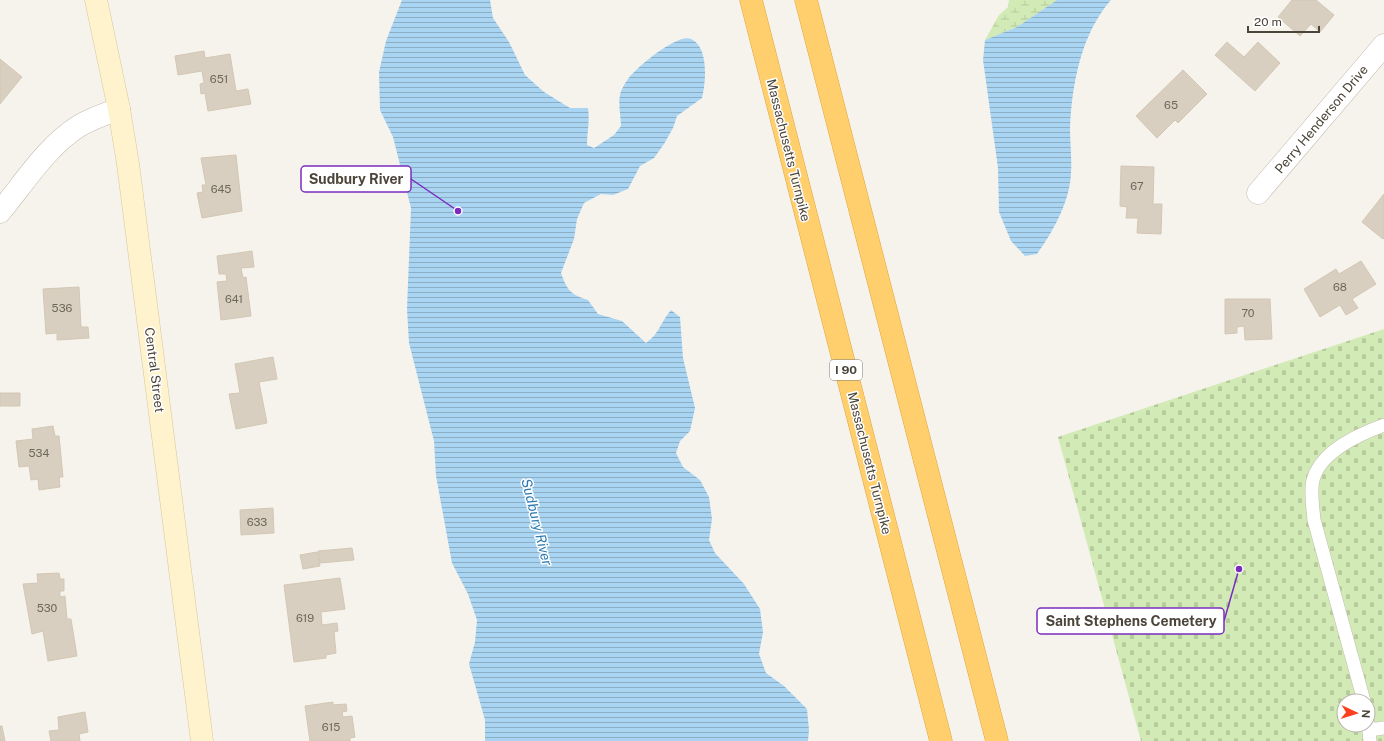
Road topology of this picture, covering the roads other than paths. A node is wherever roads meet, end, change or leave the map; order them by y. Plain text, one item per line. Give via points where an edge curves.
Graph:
1 (96, 0) edge
2 (750, 0) edge
3 (806, 0) edge
4 (1384, 45) edge
5 (119, 109) junction
6 (1258, 193) dead end
7 (0, 212) edge
8 (1384, 425) edge
9 (1362, 693) edge
10 (202, 741) edge
11 (941, 741) edge
12 (996, 741) edge

1 - 5 main road, Central Street
2 - 11 highway, Massachusetts Turnpike / I 90
3 - 12 highway
4 - 6 street, Perry Henderson Drive
5 - 7 street via 100,115 61,139
5 - 10 main road, Central Street via 136,217
8 - 9 lane via 1347,442 1318,468 1313,480 1314,520

